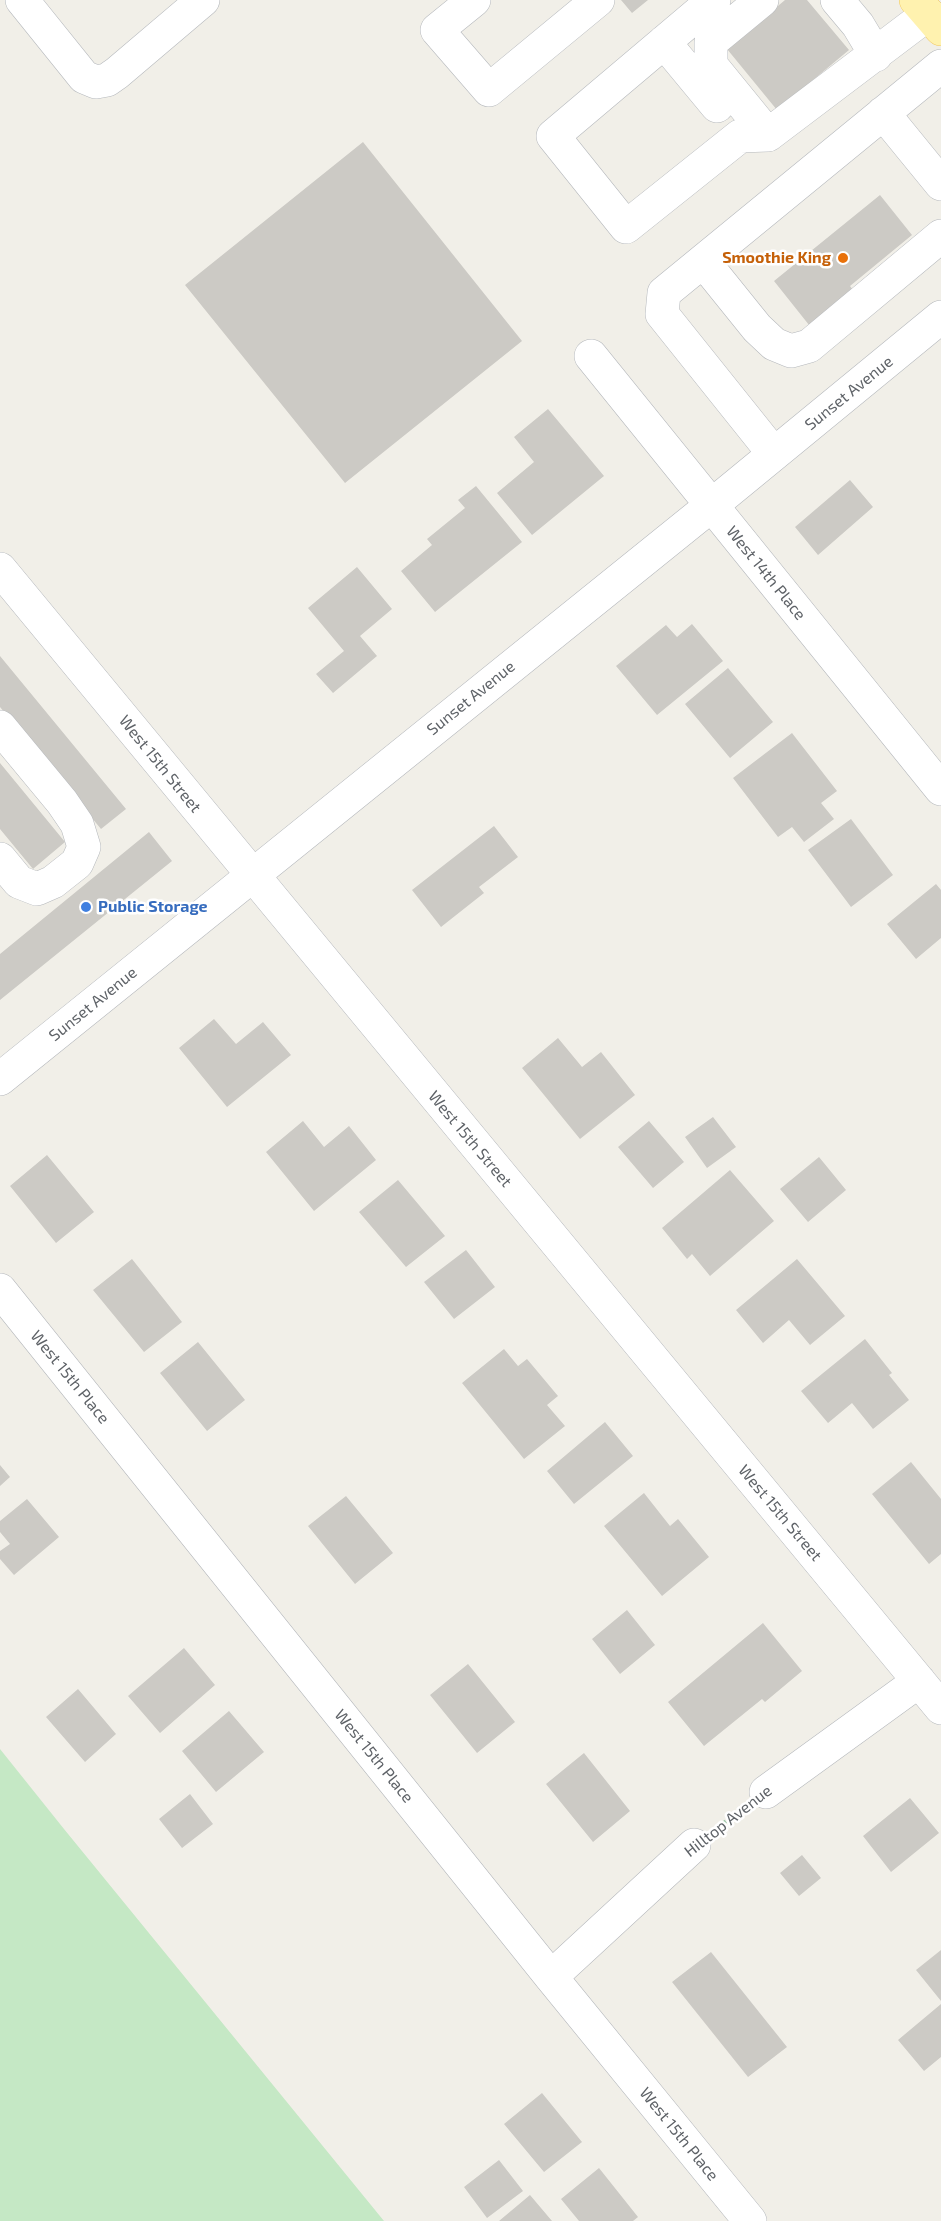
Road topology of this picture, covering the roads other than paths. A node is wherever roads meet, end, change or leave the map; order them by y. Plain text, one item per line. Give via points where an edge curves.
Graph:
1 (22, 0) edge
2 (203, 0) edge
3 (474, 0) edge
4 (598, 0) edge
5 (714, 0) edge
6 (762, 0) edge
7 (837, 0) edge
8 (928, 14) edge
9 (664, 42) junction
10 (876, 55) junction
11 (941, 66) edge
12 (883, 113) junction
13 (754, 136) junction
14 (941, 184) edge
15 (941, 236) edge
16 (703, 261) junction
17 (941, 317) edge
18 (591, 356) dead end
19 (774, 454) junction
20 (712, 505) junction
21 (0, 569) edge
22 (0, 727) edge
23 (941, 789) edge
24 (0, 859) edge
25 (251, 875) junction
26 (0, 1079) edge
27 (0, 1290) edge
28 (919, 1681) junction
29 (941, 1708) edge
30 (766, 1792) road end
31 (694, 1845) road end
32 (551, 1977) junction
33 (750, 2221) edge

1 - 2 street via 84,76 96,82 117,73
3 - 4 street via 437,30 489,90
5 - 9 street
6 - 13 street via 711,42 711,65
7 - 10 street
8 - 10 street
9 - 13 street
9 - 13 street via 553,136 626,228
10 - 13 street
11 - 12 street
12 - 14 street
12 - 16 street
15 - 16 street via 809,346 791,351 774,344 757,328
16 - 19 street via 664,293 662,314
17 - 19 street, Sunset Avenue
18 - 20 street, West 14th Place
19 - 20 street, Sunset Avenue
20 - 23 street, West 14th Place
20 - 25 street, Sunset Avenue
21 - 25 street, West 15th Street
22 - 24 street via 62,802 77,824 84,847 76,863 53,882 36,889 19,882
25 - 26 street, Sunset Avenue
25 - 28 street, West 15th Street
27 - 32 street, West 15th Place
28 - 29 street, West 15th Street
28 - 30 street, Hilltop Avenue
31 - 32 street, Hilltop Avenue
32 - 33 street, West 15th Place

